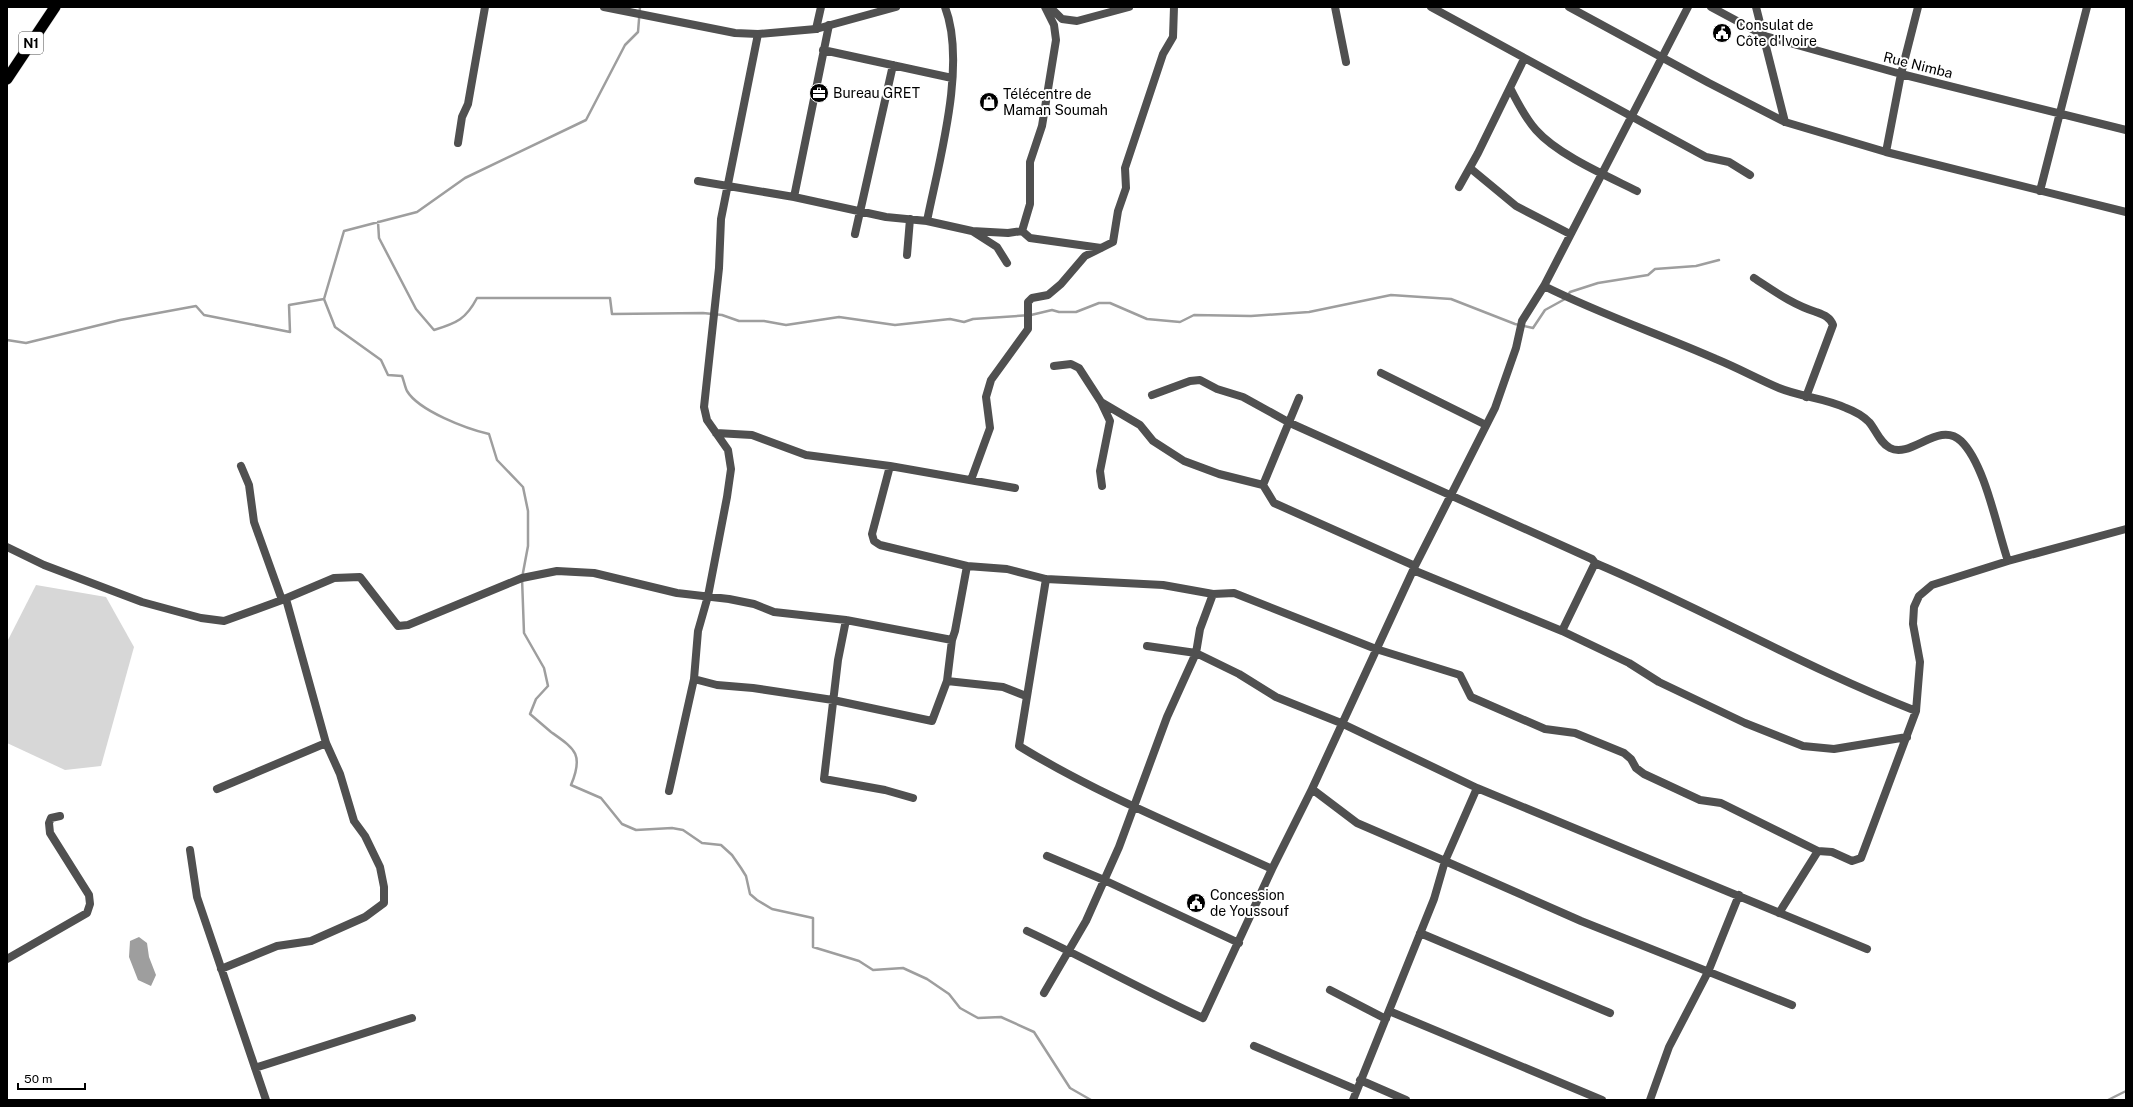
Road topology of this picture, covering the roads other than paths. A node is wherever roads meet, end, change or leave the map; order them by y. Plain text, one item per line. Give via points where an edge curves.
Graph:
1 (55, 7) edge
2 (485, 7) edge
3 (604, 7) edge
4 (821, 7) edge
5 (896, 7) edge
6 (945, 7) edge
7 (1045, 7) edge
8 (1050, 7) edge
9 (1129, 7) edge
10 (1174, 7) edge
11 (1335, 7) edge
12 (1432, 7) edge
13 (1569, 7) edge
14 (1688, 7) edge
15 (1711, 7) edge
16 (1756, 7) edge
17 (1918, 7) edge
18 (2087, 7) edge
19 (828, 25) junction
20 (816, 29) junction
21 (758, 34) junction
22 (1765, 36) junction
23 (824, 50) junction
24 (1661, 56) junction
25 (1524, 59) junction
26 (1346, 62) dead end
27 (893, 65) junction
28 (1901, 74) junction
29 (952, 78) junction
30 (7, 79) edge
31 (1510, 88) junction
32 (2060, 113) junction
33 (1630, 116) junction
34 (1785, 122) junction
35 (2126, 130) edge
36 (458, 143) dead end
37 (1886, 152) junction
38 (1470, 168) junction
39 (1601, 173) junction
40 (1750, 175) dead end
41 (698, 181) dead end
42 (1459, 186) dead end
43 (728, 187) junction
44 (2040, 190) junction
45 (1637, 191) dead end
46 (794, 197) junction
47 (860, 211) junction
48 (2126, 212) edge
49 (910, 219) junction
50 (927, 221) junction
51 (972, 230) junction
52 (1022, 230) junction
53 (855, 234) dead end
54 (1570, 234) junction
55 (1102, 248) junction
56 (907, 255) dead end
57 (1007, 263) dead end
58 (1754, 278) dead end
59 (1544, 286) junction
60 (1054, 366) dead end
61 (1381, 373) dead end
62 (1152, 395) dead end
63 (1806, 397) junction
64 (1299, 398) dead end
65 (1101, 402) junction
66 (1290, 423) junction
67 (1486, 425) junction
68 (716, 433) junction
69 (241, 466) dead end
70 (890, 466) junction
71 (970, 480) junction
72 (1263, 485) junction
73 (1102, 486) dead end
74 (1015, 488) dead end
75 (1450, 494) junction
76 (2126, 529) edge
77 (7, 547) edge
78 (2008, 561) junction
79 (1595, 563) junction
80 (967, 566) junction
81 (1414, 568) junction
82 (1046, 579) junction
83 (1213, 594) junction
84 (708, 596) junction
85 (284, 600) junction
86 (846, 620) junction
87 (1562, 631) junction
88 (952, 640) junction
89 (1147, 646) dead end
90 (1376, 650) junction
91 (1196, 653) junction
92 (694, 680) junction
93 (946, 680) junction
94 (1026, 696) junction
95 (833, 700) junction
96 (1916, 711) junction
97 (1341, 723) junction
98 (1907, 737) junction
99 (326, 743) junction
100 (1477, 788) junction
101 (217, 789) dead end
102 (1312, 789) junction
103 (669, 791) dead end
104 (913, 798) dead end
105 (1136, 806) junction
106 (60, 816) dead end
107 (190, 850) dead end
108 (1818, 851) junction
109 (1047, 856) dead end
110 (1446, 861) junction
111 (1272, 869) junction
112 (1104, 880) junction
113 (1739, 894) junction
114 (1779, 912) junction
115 (1027, 931) dead end
116 (1420, 933) junction
117 (1239, 943) junction
118 (1867, 949) dead end
119 (1069, 950) junction
120 (7, 959) edge
121 (221, 969) junction
122 (1708, 972) junction
123 (1330, 990) dead end
124 (1044, 993) dead end
125 (1792, 1005) dead end
126 (1610, 1013) dead end
127 (1387, 1015) junction
128 (412, 1018) dead end
129 (1254, 1046) dead end
130 (255, 1068) junction
131 (1360, 1080) junction
132 (1357, 1090) junction
133 (266, 1100) edge
134 (1353, 1100) edge
135 (1406, 1100) edge
136 (1602, 1100) edge
137 (1650, 1100) edge

1 - 30 highway, N1
2 - 36 street via 468,104 462,116
3 - 21 street via 735,33
4 - 20 street
5 - 19 street
6 - 29 street via 950,18
7 - 52 street via 1054,25 1056,40 1042,126 1030,162 1030,204
8 - 9 street via 1062,19 1076,20
10 - 55 street via 1173,37 1163,54 1125,168 1126,188 1118,211 1113,242
11 - 26 street
12 - 25 street
13 - 24 street
14 - 24 street
15 - 22 street, Rue Nimba
16 - 22 street
17 - 28 street
18 - 32 street
19 - 20 street
19 - 23 street
20 - 21 street
21 - 43 street
22 - 28 street, Rue Nimba
22 - 34 street
23 - 27 street
23 - 46 street
24 - 33 street
24 - 34 street
25 - 31 street
25 - 33 street
27 - 29 street
27 - 47 street
28 - 32 street, Rue Nimba
28 - 37 street
29 - 50 street via 946,124
31 - 38 street
31 - 39 street via 1537,131 1560,149
32 - 35 street, Rue Nimba
32 - 44 street
33 - 39 street
33 - 40 street via 1706,157 1729,162
34 - 37 street
37 - 44 street
38 - 42 street
38 - 54 street via 1516,206
39 - 45 street
39 - 54 street
41 - 43 street
43 - 46 street
43 - 68 street via 722,219 704,407 707,420
44 - 48 street
46 - 47 street
47 - 49 street
47 - 53 street
49 - 50 street
49 - 56 street
50 - 51 street
51 - 52 street via 1008,233
51 - 57 street via 997,247
52 - 55 street via 1030,238
54 - 59 street
55 - 71 street via 1085,256 1048,296 1032,298 1028,302 1028,329 991,380 986,397 990,428
58 - 63 street via 1800,307 1831,320 1833,325
59 - 63 street via 1567,298 1717,359 1781,389
59 - 67 street via 1522,321 1516,348 1495,408
60 - 65 street via 1071,364 1079,368
61 - 67 street
62 - 66 street via 1190,381 1200,380 1242,396
63 - 78 street via 1844,407 1858,414 1868,421 1890,448 1900,450 1940,435 1950,435 1960,440 1970,452 1979,472
64 - 66 street
65 - 72 street via 1140,425 1153,441 1184,461 1219,474
65 - 73 street via 1110,421 1100,471
66 - 72 street
66 - 75 street
67 - 75 street
68 - 70 street via 752,435 806,455
68 - 84 street via 728,450 730,469
69 - 85 street via 249,485 254,522
70 - 71 street
70 - 80 street via 872,534 874,541 880,545
71 - 74 street
72 - 81 street via 1274,503
75 - 79 street via 1592,559
75 - 81 street
76 - 78 street
77 - 85 street via 44,565 142,602 201,618 224,621
78 - 96 street via 1932,585 1919,596 1914,607 1913,624 1920,662
79 - 87 street
79 - 96 street via 1660,590 1828,674
80 - 82 street via 1007,569
80 - 88 street
81 - 87 street
81 - 90 street
82 - 83 street via 1163,585
82 - 94 street
83 - 90 street via 1234,593
83 - 91 street via 1200,629
84 - 85 street via 677,593 594,573 542,572 398,626 360,577 334,578
84 - 86 street via 754,604 774,612
84 - 92 street via 698,631
85 - 99 street
86 - 88 street
86 - 95 street
87 - 98 street via 1629,663 1659,682 1745,723 1803,746 1834,750
88 - 93 street
89 - 91 street
90 - 97 street
90 - 108 street via 1460,676 1471,697 1544,729 1575,733 1624,753 1644,774 1700,800 1721,803
91 - 97 street via 1239,674 1276,697
91 - 105 street via 1167,717
92 - 95 street
92 - 103 street
93 - 94 street via 1002,687
93 - 95 street via 932,721
94 - 105 street via 1019,746 1053,768
95 - 104 street via 824,779
96 - 98 street
97 - 100 street
97 - 102 street
98 - 108 street via 1861,858 1852,861 1832,852
99 - 101 street
99 - 121 street via 340,774 354,821 365,836 380,867 384,903 365,917 311,941 277,946
100 - 110 street
100 - 113 street
102 - 110 street via 1357,823
102 - 111 street
105 - 111 street
105 - 112 street
106 - 120 street via 51,818 50,833 89,895 87,913
107 - 121 street via 197,897
108 - 114 street
109 - 112 street
110 - 116 street
110 - 122 street via 1581,921
111 - 117 street
112 - 117 street
112 - 119 street via 1086,921
113 - 114 street
113 - 122 street
114 - 118 street
115 - 119 street
116 - 126 street
116 - 127 street
117 - 119 street via 1203,1018 1151,994
119 - 124 street
121 - 130 street
122 - 125 street
122 - 137 street via 1669,1047
123 - 127 street
127 - 131 street
127 - 136 street
128 - 130 street
129 - 132 street
130 - 133 street
131 - 132 street
131 - 135 street
132 - 134 street

